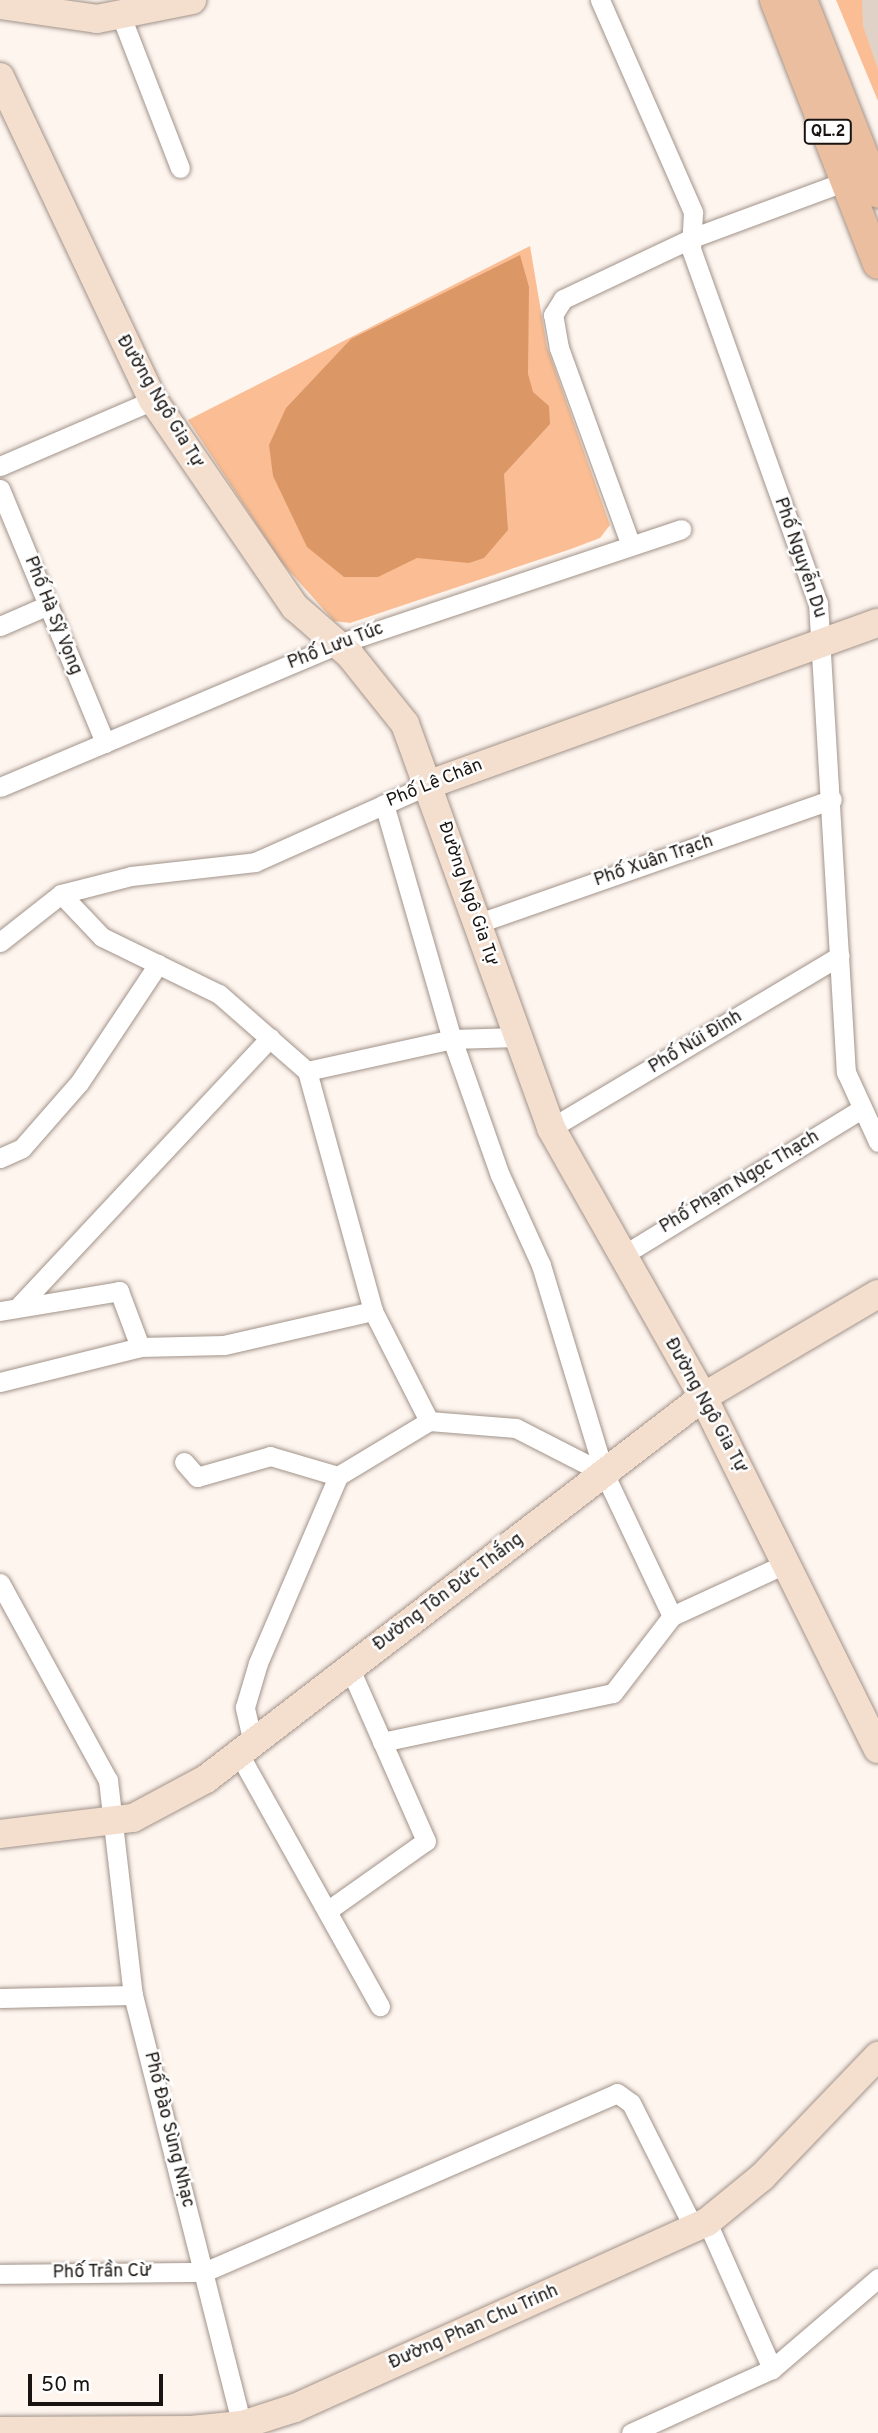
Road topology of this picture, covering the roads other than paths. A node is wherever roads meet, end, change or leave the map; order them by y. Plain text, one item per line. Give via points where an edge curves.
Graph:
1 (192, 0) edge
2 (600, 0) edge
3 (775, 0) edge
4 (802, 0) edge
5 (0, 5) edge
6 (121, 16) junction
7 (0, 77) edge
8 (180, 168) dead end
9 (868, 181) edge
10 (692, 238) junction
11 (878, 264) edge
12 (153, 400) junction
13 (0, 466) edge
14 (0, 489) edge
15 (681, 529) dead end
16 (630, 543) junction
17 (48, 605) junction
18 (878, 623) edge
19 (0, 626) edge
20 (825, 641) junction
21 (338, 645) junction
22 (105, 743) junction
23 (430, 784) junction
24 (0, 787) edge
25 (832, 799) junction
26 (384, 804) junction
27 (61, 894) junction
28 (476, 924) junction
29 (0, 942) edge
30 (840, 956) junction
31 (158, 964) junction
32 (518, 1037) junction
33 (270, 1038) junction
34 (452, 1039) junction
35 (307, 1071) junction
36 (860, 1110) junction
37 (551, 1128) junction
38 (878, 1142) edge
39 (0, 1158) edge
40 (620, 1257) junction
41 (878, 1294) edge
42 (20, 1305) junction
43 (0, 1311) edge
44 (373, 1311) junction
45 (140, 1347) junction
46 (0, 1382) edge
47 (704, 1397) junction
48 (429, 1421) junction
49 (184, 1462) dead end
50 (604, 1474) junction
51 (338, 1476) junction
52 (787, 1563) junction
53 (0, 1583) edge
54 (672, 1616) junction
55 (350, 1669) junction
56 (382, 1742) junction
57 (878, 1748) edge
58 (246, 1749) junction
59 (112, 1823) junction
60 (0, 1834) edge
61 (327, 1911) junction
62 (133, 1995) junction
63 (0, 1998) edge
64 (380, 2006) dead end
65 (878, 2056) edge
66 (700, 2225) junction
67 (204, 2272) junction
68 (0, 2274) edge
69 (878, 2278) edge
70 (772, 2369) junction
71 (243, 2429) edge
72 (0, 2431) edge
73 (631, 2433) edge

1 - 6 street
2 - 10 street, Phố Nguyễn Du via 693,212
3 - 9 main road, QL.2
4 - 9 main road, QL.2
5 - 6 street via 97,19
6 - 8 street
7 - 12 street, Đường Ngô Gia Tự
9 - 10 street
9 - 11 main road, QL.2
10 - 16 street via 563,299 554,315
10 - 20 street, Phố Nguyễn Du via 818,603
12 - 13 street
12 - 21 street, Đường Ngô Gia Tự via 253,553 295,607
14 - 17 street, Phố Hà Sỹ Vọng
15 - 16 street, Phố Lưu Túc
16 - 21 street, Phố Lưu Túc
17 - 19 street
17 - 22 street, Phố Hà Sỹ Vọng
18 - 20 street, Phố Lê Chân
20 - 23 street, Phố Lê Chân
20 - 25 street, Phố Nguyễn Du
21 - 22 street, Phố Lưu Túc
21 - 23 street, Đường Ngô Gia Tự via 405,724
22 - 24 street, Phố Lưu Túc
23 - 26 street, Phố Lê Chân
23 - 28 street, Đường Ngô Gia Tự
25 - 28 street, Phố Xuân Trạch
25 - 30 street, Phố Nguyễn Du
26 - 27 street, Phố Lê Chân via 255,862 131,876
26 - 34 street
27 - 29 street, Phố Lê Chân
27 - 31 street via 102,937
28 - 32 street, Đường Ngô Gia Tự
30 - 36 street, Phố Nguyễn Du via 846,1072
30 - 37 street, Phố Núi Đinh
31 - 33 street via 219,993
31 - 39 street via 79,1083 22,1147
32 - 34 street
32 - 37 street, Đường Ngô Gia Tự
33 - 35 street
33 - 42 street
34 - 35 street
34 - 50 street via 500,1175 541,1265
35 - 44 street
36 - 38 street, Phố Nguyễn Du
36 - 40 street, Phố Phạm Ngọc Thạch
37 - 40 street, Đường Ngô Gia Tự
40 - 47 street, Đường Ngô Gia Tự
41 - 47 street, Đường Tôn Đức Thắng
42 - 43 street
42 - 45 street via 119,1291
44 - 45 street via 224,1345
44 - 48 street
45 - 46 street
47 - 50 street, Đường Tôn Đức Thắng
47 - 52 street, Đường Ngô Gia Tự
48 - 50 street via 516,1428
48 - 51 street
49 - 51 street via 197,1477 270,1456
50 - 54 street
50 - 55 street, Đường Tôn Đức Thắng
51 - 58 street via 258,1662 244,1707
52 - 54 street
52 - 57 street, Đường Ngô Gia Tự
53 - 59 street, Phố Đào Sùng Nhạc via 108,1780
54 - 56 street via 613,1693
55 - 56 street
55 - 58 street, Đường Tôn Đức Thắng
56 - 61 street via 426,1840
58 - 59 street, Đường Tôn Đức Thắng via 169,1801
58 - 61 street
59 - 60 street, Đường Tôn Đức Thắng
59 - 62 street, Phố Đào Sùng Nhạc
61 - 64 street
62 - 63 street
62 - 67 street, Phố Đào Sùng Nhạc
65 - 66 street, Đường Phan Chu Trinh via 762,2177
66 - 67 street via 631,2103 617,2093
66 - 70 street
66 - 71 street, Đường Phan Chu Trinh
67 - 68 street, Phố Trần Cừ
67 - 71 street, Phố Đào Sùng Nhạc
69 - 70 street
70 - 73 street
71 - 72 street, Đường Phan Chu Trinh

